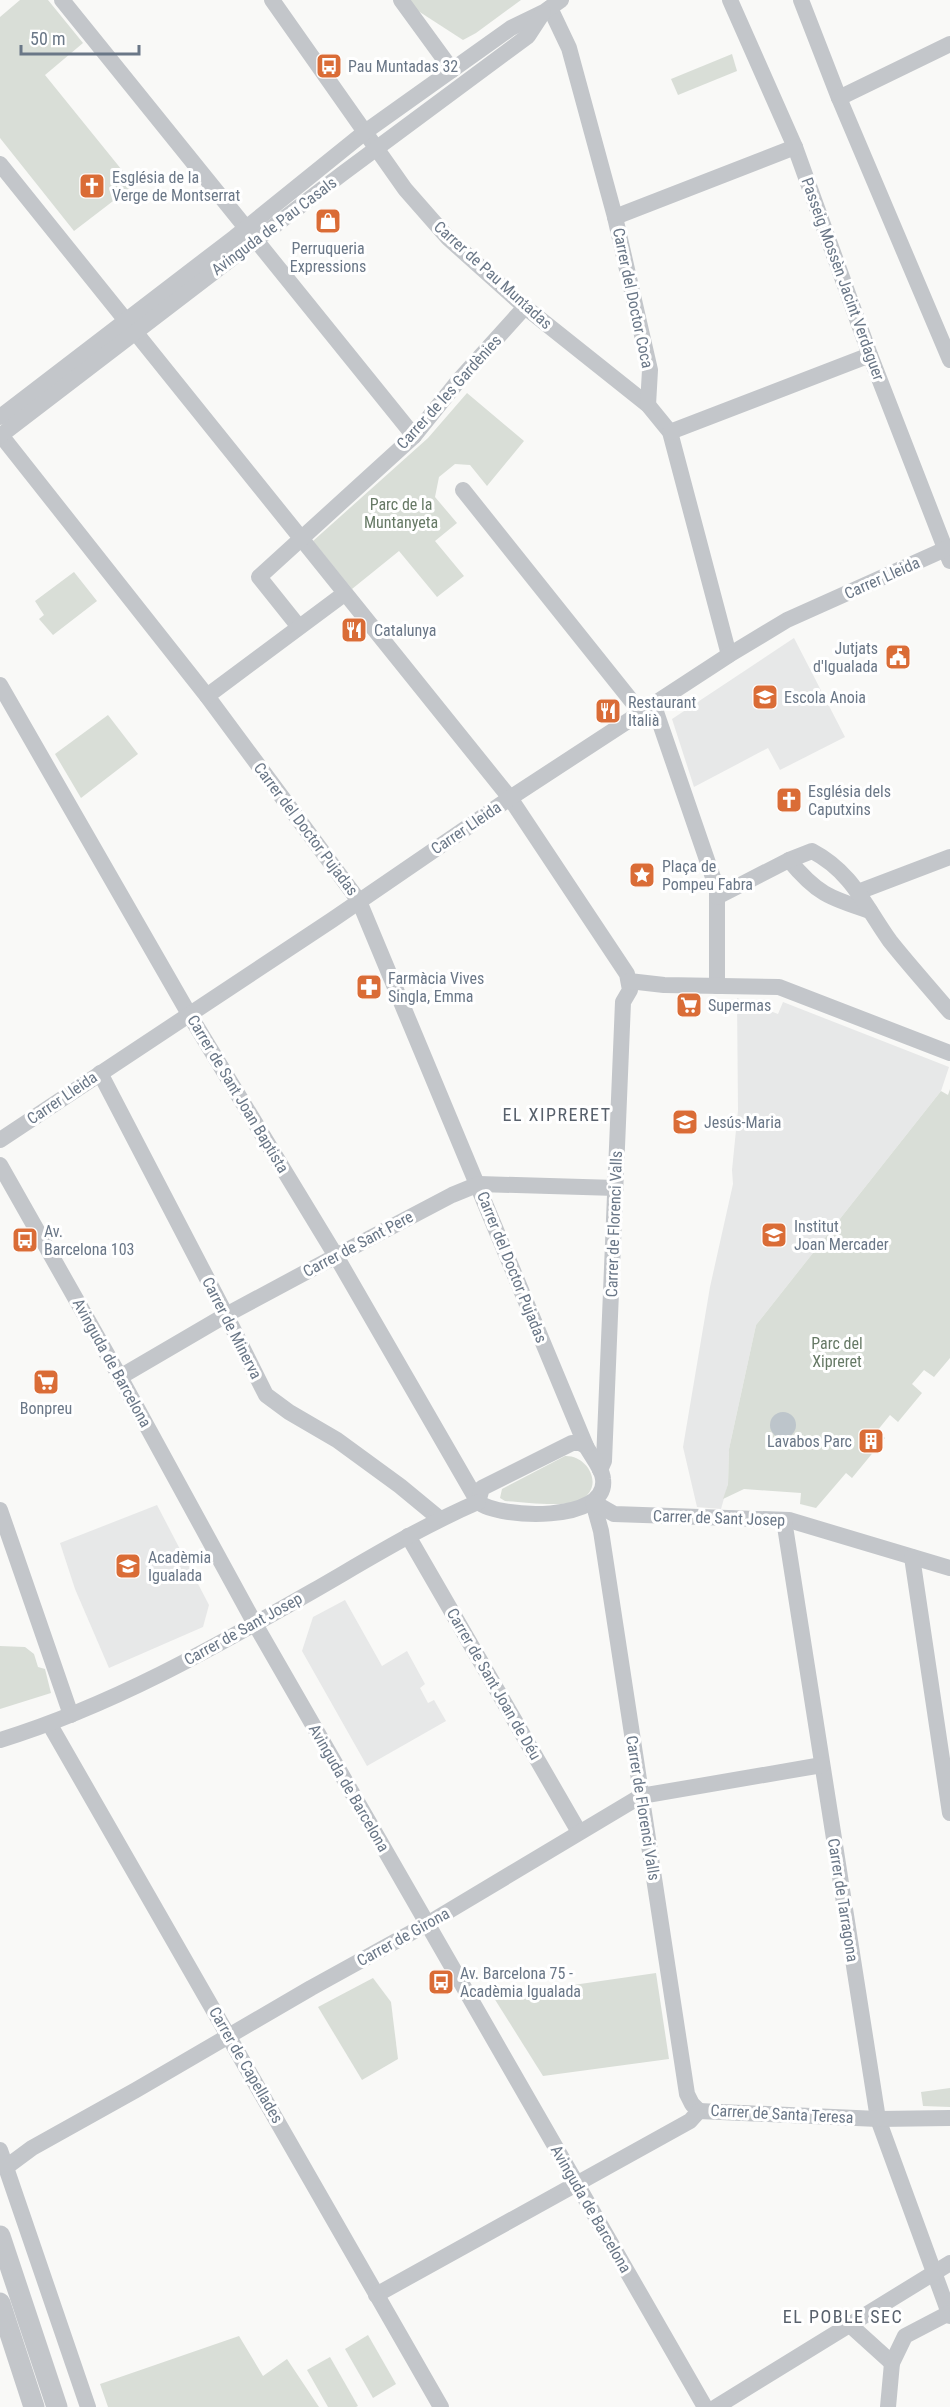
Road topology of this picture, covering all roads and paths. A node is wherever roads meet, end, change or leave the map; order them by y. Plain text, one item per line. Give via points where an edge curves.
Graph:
1 (272, 0) edge
2 (400, 0) edge
3 (730, 0) edge
4 (801, 0) edge
5 (71, 7) edge
6 (551, 7) edge
7 (949, 46) edge
8 (452, 70) junction
9 (839, 98) junction
10 (365, 132) junction
11 (795, 147) junction
12 (376, 148) junction
13 (0, 164) edge
14 (615, 217) junction
15 (250, 235) junction
16 (525, 307) junction
17 (944, 326) edge
18 (131, 327) junction
19 (870, 355) junction
20 (950, 360) edge
21 (650, 370) junction
22 (626, 389) junction
23 (648, 405) junction
24 (0, 417) edge
25 (670, 432) junction
26 (0, 435) edge
27 (414, 436) junction
28 (463, 490) dead end
29 (301, 541) junction
30 (948, 553) edge
31 (344, 594) junction
32 (299, 627) junction
33 (729, 655) junction
34 (0, 685) edge
35 (207, 696) junction
36 (648, 710) junction
37 (510, 798) junction
38 (950, 857) edge
39 (789, 860) junction
40 (858, 892) junction
41 (717, 897) junction
42 (359, 901) junction
43 (870, 911) junction
44 (629, 981) junction
45 (717, 986) junction
46 (950, 1012) edge
47 (189, 1014) junction
48 (950, 1053) edge
49 (100, 1073) junction
50 (0, 1140) edge
51 (0, 1165) edge
52 (479, 1184) junction
53 (616, 1188) junction
54 (336, 1256) junction
55 (226, 1315) junction
56 (120, 1377) junction
57 (586, 1446) junction
58 (600, 1470) junction
59 (478, 1502) junction
60 (593, 1502) junction
61 (0, 1510) edge
62 (440, 1519) junction
63 (784, 1520) junction
64 (408, 1536) junction
65 (912, 1557) junction
66 (950, 1568) edge
67 (255, 1624) junction
68 (71, 1715) junction
69 (50, 1725) junction
70 (0, 1740) edge
71 (822, 1765) junction
72 (641, 1796) junction
73 (950, 1813) edge
74 (579, 1832) junction
75 (428, 1924) junction
76 (229, 2036) junction
77 (699, 2110) junction
78 (950, 2118) edge
79 (878, 2119) junction
80 (0, 2150) edge
81 (5, 2168) junction
82 (576, 2182) junction
83 (0, 2236) edge
84 (950, 2263) edge
85 (933, 2273) junction
86 (376, 2295) junction
87 (0, 2303) edge
88 (949, 2315) edge
89 (850, 2325) junction
90 (892, 2363) junction
91 (34, 2407) edge
92 (57, 2407) edge
93 (88, 2407) edge
94 (441, 2407) edge
95 (705, 2407) edge
96 (716, 2407) edge
97 (888, 2407) edge

1 - 10 street, Carrer de Pau Muntadas
2 - 8 street
3 - 11 street, Passeig Mossèn Jacint Verdaguer
4 - 9 street
5 - 15 street
6 - 8 street, Avinguda de Pau Casals via 511,28
6 - 12 street, Avinguda de Pau Casals via 528,36
6 - 14 street, Carrer del Doctor Coca via 569,48
7 - 9 street
8 - 10 street, Avinguda de Pau Casals
9 - 17 street
10 - 12 street, Carrer de Pau Muntadas
10 - 15 street, Avinguda de Pau Casals
11 - 14 street
11 - 19 street, Passeig Mossèn Jacint Verdaguer
12 - 15 street, Avinguda de Pau Casals
12 - 16 street, Carrer de Pau Muntadas via 448,238
13 - 18 street
14 - 21 street, Carrer del Doctor Coca
15 - 18 street, Avinguda de Pau Casals
15 - 27 street
16 - 22 street, Carrer de Pau Muntadas
16 - 27 street, Carrer de les Gardènies
17 - 20 street
18 - 24 street, Avinguda de Pau Casals
18 - 26 street, Avinguda de Pau Casals
18 - 29 street
19 - 25 street
19 - 30 street, Passeig Mossèn Jacint Verdaguer
21 - 22 street via 633,379
21 - 23 street, Carrer del Doctor Coca
22 - 23 street, Carrer de Pau Muntadas
23 - 25 street
25 - 33 street
26 - 35 street, Carrer del Doctor Pujadas
27 - 29 street, Carrer de les Gardènies
28 - 36 street
29 - 31 street
29 - 32 street, Carrer de les Gardènies via 259,577
30 - 33 street, Carrer Lleida via 787,620
31 - 32 street
31 - 37 street
32 - 35 street
33 - 36 street, Carrer Lleida
34 - 47 street, Carrer de Sant Joan Baptista
35 - 42 street, Carrer del Doctor Pujadas
36 - 37 street, Carrer Lleida
36 - 41 street
37 - 42 street, Carrer Lleida
37 - 44 street
38 - 40 street
39 - 40 street via 812,851 830,860
39 - 41 street
39 - 43 street via 809,885 838,901
40 - 43 street
41 - 45 street
42 - 47 street, Carrer Lleida
42 - 52 street, Carrer del Doctor Pujadas
43 - 46 street
44 - 45 street
44 - 53 street, Carrer de Florenci Valls via 630,990 622,1002
45 - 48 street via 779,987
47 - 49 street, Carrer Lleida
47 - 54 street, Carrer de Sant Joan Baptista
49 - 50 street, Carrer Lleida
49 - 55 street, Carrer de Minerva
51 - 56 street, Avinguda de Barcelona
52 - 53 street, Carrer de Sant Pere
52 - 54 street, Carrer de Sant Pere
52 - 57 street, Carrer del Doctor Pujadas
53 - 58 street, Carrer de Florenci Valls via 604,1461
54 - 55 street, Carrer de Sant Pere
54 - 59 street, Carrer de Sant Joan Baptista
55 - 56 street, Carrer de Sant Pere
55 - 62 street, Carrer de Minerva via 266,1395 337,1440
56 - 67 street, Avinguda de Barcelona
57 - 58 street, Carrer del Doctor Pujadas
57 - 59 street via 573,1443 482,1488
58 - 60 street, Carrer de Florenci Valls via 604,1480
59 - 60 street via 498,1511 530,1513 567,1513
59 - 62 street, Carrer de Sant Josep
60 - 63 street, Carrer de Sant Josep via 614,1514
60 - 72 street, Carrer de Florenci Valls via 601,1531
61 - 68 street
62 - 64 street, Carrer de Sant Josep
63 - 65 street, Carrer de Sant Josep
63 - 71 street, Carrer de Tarragona
64 - 67 street, Carrer de Sant Josep
64 - 74 street, Carrer de Sant Joan de Déu
65 - 66 street, Carrer de Sant Josep
65 - 73 street
67 - 68 street, Carrer de Sant Josep via 153,1678
67 - 75 street, Avinguda de Barcelona
68 - 69 street, Carrer de Sant Josep
69 - 70 street, Carrer de Sant Josep
69 - 76 street, Carrer de Capellades
71 - 72 street, Carrer de Girona
71 - 79 street, Carrer de Tarragona
72 - 74 street, Carrer de Girona
72 - 77 street, Carrer de Florenci Valls via 687,2094
74 - 75 street, Carrer de Girona
75 - 76 street, Carrer de Girona
75 - 82 street, Avinguda de Barcelona
76 - 81 street, Carrer de Girona via 32,2148
76 - 86 street, Carrer de Capellades
77 - 79 street, Carrer de Santa Teresa
77 - 82 street, Carrer de Santa Teresa via 690,2121
78 - 79 street, Carrer de Santa Teresa
79 - 85 street, Carrer de Tarragona
80 - 81 street
81 - 93 street
82 - 86 street, Carrer de Santa Teresa
82 - 95 street, Avinguda de Barcelona
83 - 92 street
84 - 85 street
85 - 88 street, Carrer de Tarragona
85 - 89 street
86 - 94 street, Carrer de Capellades
87 - 91 street
88 - 90 street via 905,2336
89 - 90 street
89 - 96 street
90 - 97 street

